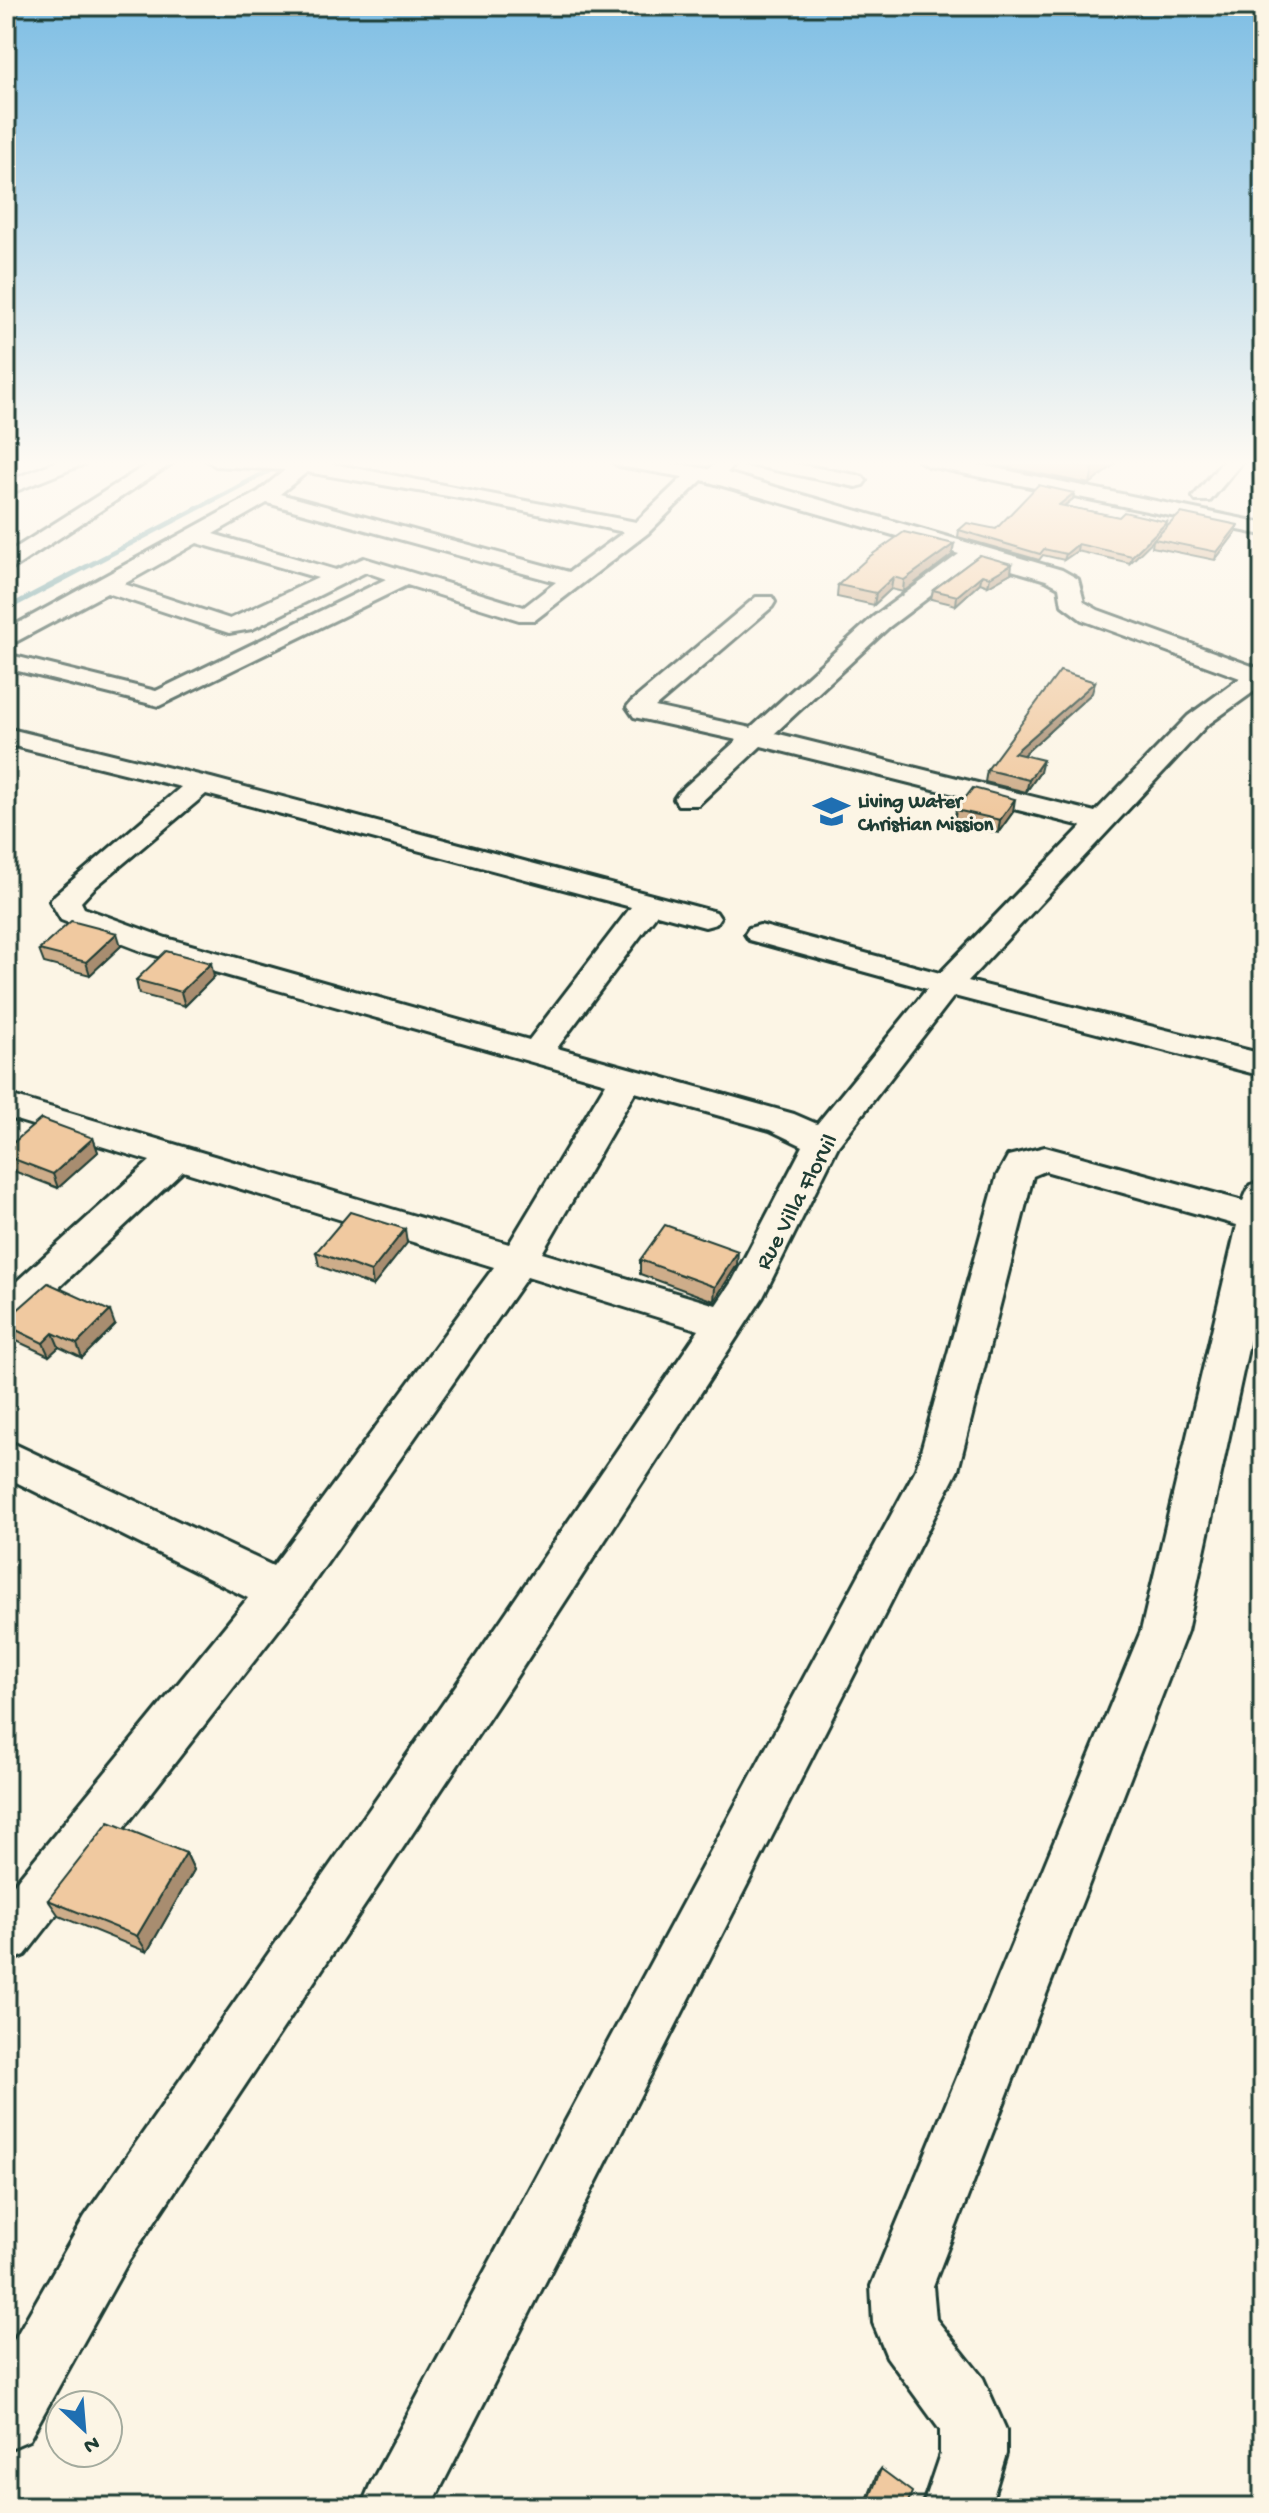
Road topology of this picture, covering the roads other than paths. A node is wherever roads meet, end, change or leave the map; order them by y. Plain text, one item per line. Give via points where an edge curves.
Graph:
1 (115, 577) edge
2 (338, 577) edge
3 (562, 577) edge
4 (576, 577) edge
5 (941, 577) edge
6 (1056, 577) edge
7 (405, 578) joint
8 (572, 580) junction
9 (103, 584) junction
10 (764, 602) dead end
11 (6, 640) edge
12 (6, 661) edge
13 (1261, 677) edge
14 (6, 736) edge
15 (754, 736) junction
16 (201, 784) junction
17 (688, 799) dead end
18 (1100, 822) junction
19 (649, 904) junction
20 (705, 918) dead end
21 (760, 934) dead end
22 (947, 985) junction
23 (537, 1052) junction
24 (1263, 1065) edge
25 (626, 1078) junction
26 (6, 1105) edge
27 (823, 1141) junction
28 (177, 1157) junction
29 (1261, 1210) edge
30 (519, 1260) junction
31 (14, 1296) edge
32 (722, 1322) junction
33 (6, 1457) edge
34 (281, 1592) junction
35 (6, 1936) edge
36 (6, 2417) edge
37 (395, 2507) edge
38 (956, 2507) edge

1 - 9 street
2 - 9 street via 244,624 229,626
3 - 8 street
4 - 8 street
5 - 15 street via 881,622
6 - 13 street via 1070,584 1073,605 1090,615
7 - 8 street via 527,615
7 - 12 street via 159,699
9 - 11 street
10 - 15 street via 640,707 648,715
13 - 18 street, Rue Villa Florvil via 1197,721
14 - 16 street
15 - 17 street
15 - 18 street
16 - 19 street
16 - 23 street via 65,901 72,914 155,945
18 - 22 street, Rue Villa Florvil
19 - 20 street
19 - 23 street
21 - 22 street
22 - 24 street
22 - 27 street, Rue Villa Florvil
23 - 25 street
25 - 27 street via 782,1122
25 - 30 street
26 - 28 street
27 - 32 street, Rue Villa Florvil via 749,1287
28 - 30 street
28 - 31 street
29 - 37 street via 1045,1159 1021,1165 937,1470
29 - 38 street via 1164,1631 902,2286 908,2333 971,2424 974,2447
30 - 32 street
30 - 34 street
32 - 36 street, Rue Villa Florvil via 492,1673 107,2238
33 - 34 street
34 - 35 street

